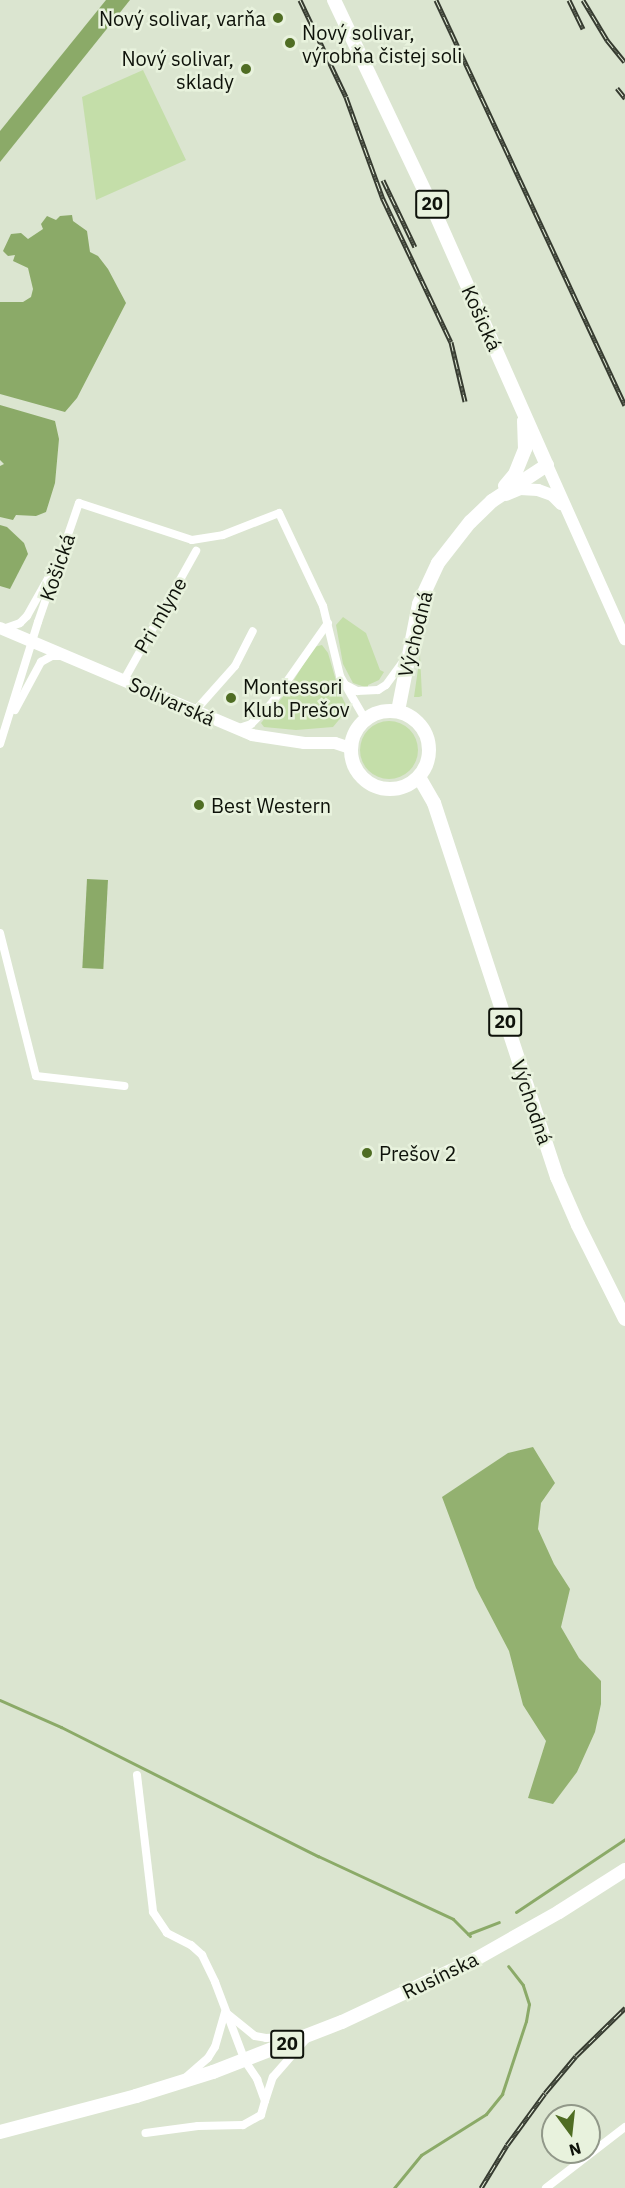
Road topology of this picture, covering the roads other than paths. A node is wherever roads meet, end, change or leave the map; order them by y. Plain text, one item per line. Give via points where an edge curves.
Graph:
1 (334, 0) edge
2 (523, 411) junction
3 (547, 465) junction
4 (492, 501) junction
5 (567, 509) junction
6 (196, 551) dead end
7 (61, 553) junction
8 (328, 623) junction
9 (2, 629) edge
10 (253, 632) dead end
11 (625, 639) edge
12 (33, 641) junction
13 (69, 657) junction
14 (407, 657) junction
15 (124, 680) junction
16 (343, 683) junction
17 (195, 711) junction
18 (398, 711) junction
19 (365, 719) junction
20 (236, 729) junction
21 (1, 742) edge
22 (350, 748) junction
23 (419, 777) junction
24 (0, 933) edge
25 (124, 1086) dead end
26 (625, 1319) edge
27 (136, 1775) dead end
28 (625, 1870) edge
29 (225, 2011) junction
30 (310, 2034) junction
31 (245, 2061) junction
32 (182, 2081) junction
33 (265, 2101) junction
34 (625, 2127) edge
35 (0, 2132) edge
36 (145, 2133) dead end
37 (546, 2188) edge

1 - 2 main road, Košická / 20
2 - 3 main road, Košická / 20
2 - 4 main road via 523,455 515,474
3 - 4 main road, Východná
3 - 5 street, Košická
4 - 5 street via 520,489 538,490 552,495
4 - 14 main road, Východná via 452,542 428,581 418,604
5 - 11 street, Košická
6 - 15 street, Pri mlyne
7 - 8 street, Košická via 79,503 192,540 223,535 279,513
7 - 9 street via 27,616
7 - 12 street, Košická
8 - 16 street
8 - 20 street via 272,704 251,724
9 - 12 street, Solivarská
10 - 17 street via 235,666
12 - 13 street, Solivarská
12 - 21 street, Košická
13 - 15 street, Solivarská
13 - 21 street via 52,656 41,662
14 - 16 street via 378,690 357,691
14 - 18 main road, Východná
15 - 17 street, Solivarská
16 - 19 street
17 - 20 street, Solivarská
18 - 19 main road
18 - 23 main road via 426,733 429,757
19 - 22 main road via 357,727
20 - 22 street, Solivarská via 275,740 335,743
22 - 23 main road via 355,770 372,786 397,789
23 - 26 main road, Východná / 20 via 434,803 557,1177
24 - 25 street via 36,1076
27 - 29 street via 153,1912 167,1933 202,1955
28 - 30 main road, Rusínska / 20 via 476,1959
29 - 30 street via 255,2036
29 - 31 street
29 - 32 street via 215,2047
30 - 31 main road, Rusínska / 20
30 - 33 street via 273,2077
31 - 32 main road, Rusínska / 20
31 - 33 street
32 - 35 main road, Rusínska / 20
33 - 36 street via 261,2115 243,2125
34 - 37 street

